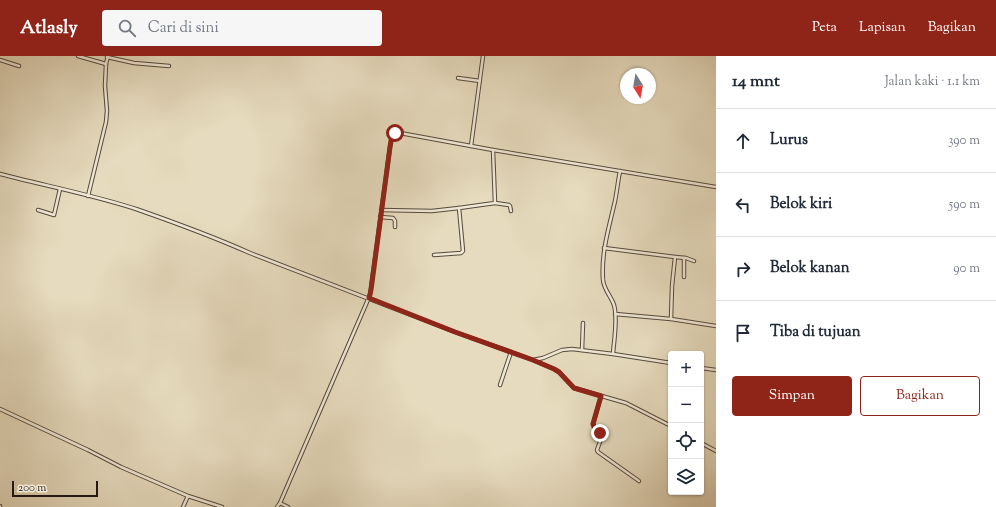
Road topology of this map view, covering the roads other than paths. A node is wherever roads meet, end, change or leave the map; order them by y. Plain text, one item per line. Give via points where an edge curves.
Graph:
1 (78, 56) edge
2 (108, 56) edge
3 (483, 56) edge
4 (0, 60) edge
5 (106, 64) junction
6 (19, 66) dead end
7 (169, 66) dead end
8 (458, 78) dead end
9 (480, 81) junction
10 (471, 146) junction
11 (492, 150) junction
12 (620, 171) junction
13 (0, 174) edge
14 (716, 187) edge
15 (60, 189) junction
16 (88, 196) junction
17 (495, 203) junction
18 (459, 208) junction
19 (38, 210) dead end
20 (381, 210) junction
21 (511, 211) dead end
22 (380, 216) junction
23 (396, 227) dead end
24 (604, 248) junction
25 (434, 255) dead end
26 (675, 257) junction
27 (684, 258) junction
28 (694, 261) dead end
29 (684, 277) dead end
30 (369, 298) junction
31 (615, 314) junction
32 (671, 320) junction
33 (583, 323) dead end
34 (716, 326) edge
35 (582, 350) junction
36 (510, 352) junction
37 (613, 354) junction
38 (533, 360) junction
39 (668, 363) edge
40 (704, 368) edge
41 (716, 370) edge
42 (500, 385) dead end
43 (601, 396) junction
44 (0, 409) edge
45 (668, 424) edge
46 (704, 445) edge
47 (716, 451) edge
48 (639, 481) dead end
49 (188, 496) junction
50 (280, 503) junction
51 (183, 507) edge
52 (222, 507) edge
53 (277, 507) edge
54 (288, 507) edge

1 - 5 street
2 - 5 street
2 - 7 street via 134,63
3 - 9 street
4 - 6 street
5 - 16 street via 106,122
8 - 9 street
9 - 10 street
10 - 11 street
10 - 20 street via 394,133
11 - 12 street
11 - 17 street
12 - 14 street
12 - 24 street
13 - 15 street
15 - 16 street
15 - 19 street via 54,215
16 - 30 street via 138,210 210,236
17 - 18 street
17 - 21 street via 509,205
18 - 20 street via 432,211
18 - 25 street via 463,252
20 - 22 street
22 - 23 street via 393,218
22 - 30 street
24 - 26 street
24 - 31 street via 604,286
26 - 27 street
26 - 32 street
27 - 28 street
27 - 29 street
30 - 36 street
30 - 50 street
31 - 32 street
31 - 37 street
32 - 34 street
33 - 35 street
35 - 37 street
35 - 38 street via 567,349
36 - 38 street
36 - 42 street
37 - 39 street
38 - 43 street via 559,372 574,388
40 - 41 street
43 - 45 street via 626,403
43 - 48 street via 593,424 602,436 597,452
44 - 49 street
46 - 47 street
49 - 51 street
49 - 52 street
50 - 53 street
50 - 54 street

